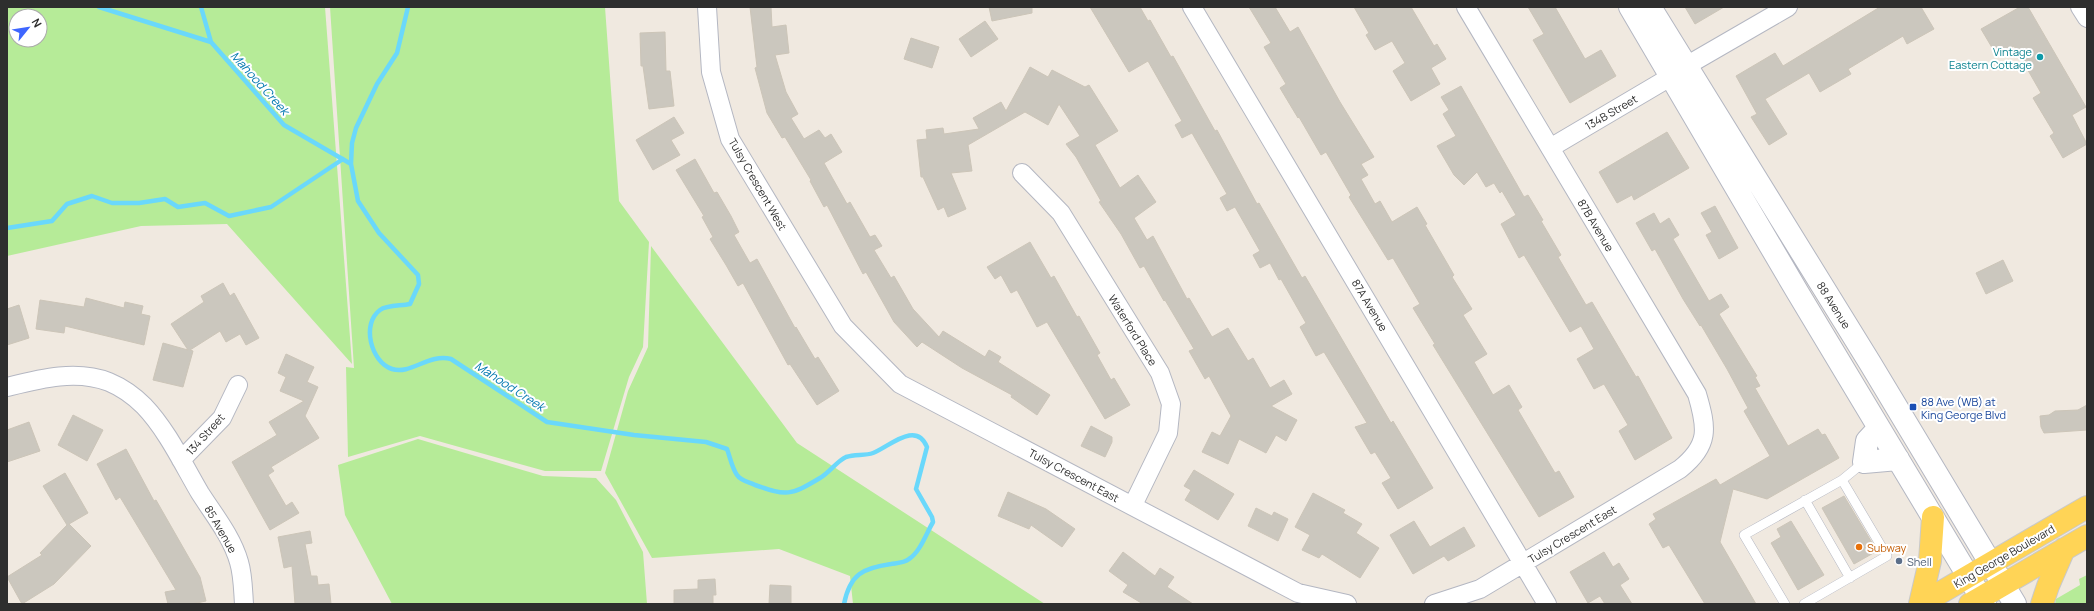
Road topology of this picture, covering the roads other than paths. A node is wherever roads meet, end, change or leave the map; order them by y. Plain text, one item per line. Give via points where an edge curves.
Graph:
1 (707, 7) edge
2 (1192, 7) edge
3 (1466, 7) edge
4 (1630, 7) edge
5 (1650, 7) edge
6 (1788, 7) edge
7 (2080, 7) edge
8 (2087, 18) edge
9 (1679, 71) junction
10 (1550, 148) junction
11 (1022, 173) dead end
12 (829, 303) joint
13 (238, 385) dead end
14 (7, 387) edge
15 (1880, 428) junction
16 (1700, 448) joint
17 (1898, 459) junction
18 (180, 460) junction
19 (1864, 462) junction
20 (1842, 480) junction
21 (1805, 500) junction
22 (1133, 505) junction
23 (2087, 507) edge
24 (1933, 517) junction
25 (2087, 536) edge
26 (2064, 549) junction
27 (1524, 563) junction
28 (1991, 563) junction
29 (1969, 576) junction
30 (1850, 578) junction
31 (2004, 584) junction
32 (1979, 602) edge
33 (244, 604) edge
34 (1347, 604) edge
35 (1434, 604) edge
36 (1547, 604) edge
37 (1785, 604) edge
38 (1804, 604) edge
39 (1920, 604) edge
40 (2015, 604) edge
41 (2042, 604) edge

1 - 12 street, Tulsy Crescent West via 711,72 730,139
2 - 27 street, 87A Avenue
3 - 10 street, 87B Avenue
4 - 9 main road, 88 Avenue
5 - 9 main road, 88 Avenue
6 - 9 street, 134B Street
7 - 8 street
9 - 10 street, 134B Street
9 - 15 main road, 88 Avenue
9 - 28 main road, 88 Avenue via 1870,363
10 - 16 street, 87B Avenue via 1697,394 1705,421 1704,438
11 - 22 street, Waterford Place via 1061,213 1160,373 1172,404 1168,433
12 - 22 street, Tulsy Crescent East via 843,326 900,384
13 - 18 street, 134 Street via 222,418
14 - 18 street, 85 Avenue via 42,378 66,376 88,377 108,382 127,392 144,406
15 - 17 main road, 88 Avenue
15 - 19 main road via 1867,441
16 - 27 street, Tulsy Crescent East via 1680,469
17 - 19 main road
17 - 24 main road, 88 Avenue
18 - 33 street, 85 Avenue via 239,560
19 - 20 lane
20 - 21 lane
20 - 30 lane via 1887,556
21 - 30 lane
21 - 37 lane via 1744,535
22 - 34 street, Tulsy Crescent East via 1298,593
23 - 28 main road, King George Boulevard
24 - 29 main road, 88 Avenue
24 - 39 main road via 1930,561
25 - 26 main road
26 - 31 main road
26 - 41 main road
27 - 35 street, Tulsy Crescent East via 1480,589
27 - 36 street, 87A Avenue
28 - 29 main road, King George Boulevard
28 - 31 main road, 88 Avenue
29 - 32 main road, 88 Avenue
29 - 39 main road, King George Boulevard
30 - 38 lane
31 - 32 main road
31 - 40 main road, 88 Avenue

